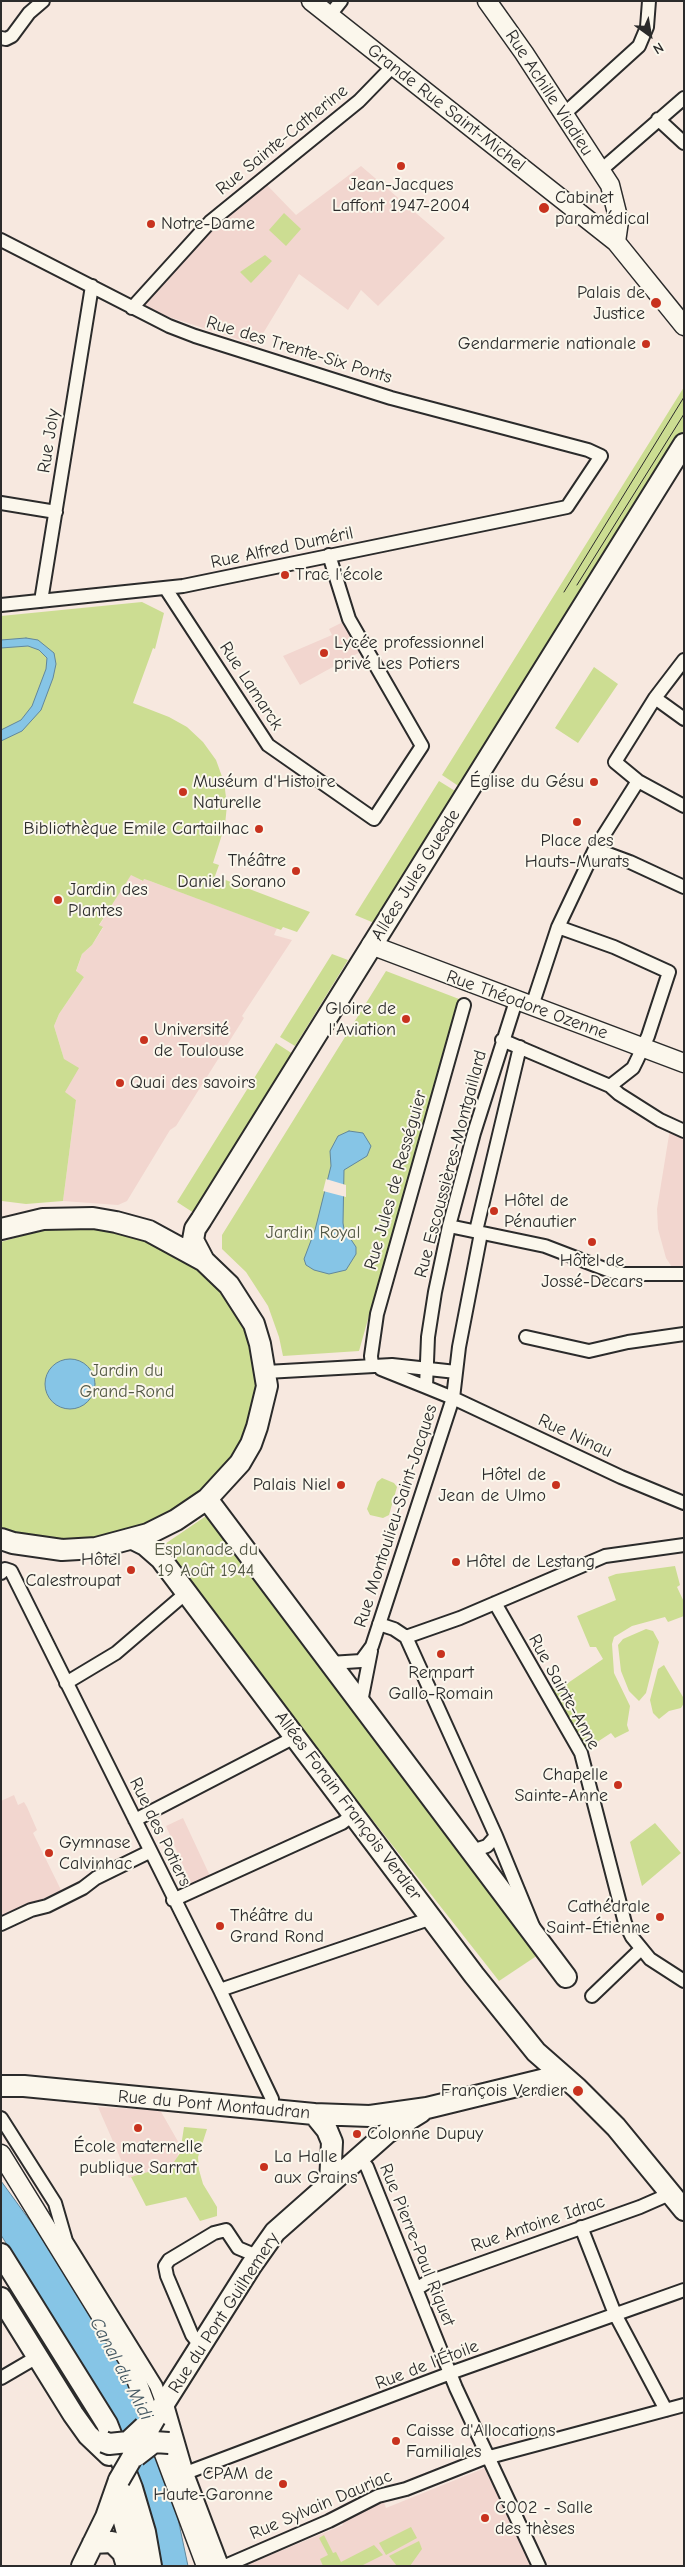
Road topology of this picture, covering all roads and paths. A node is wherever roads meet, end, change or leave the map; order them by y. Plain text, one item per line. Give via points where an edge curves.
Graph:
1 (43, 1) edge
2 (311, 1) edge
3 (341, 1) edge
4 (487, 1) edge
5 (649, 1) edge
6 (329, 16) junction
7 (1, 38) edge
8 (393, 66) junction
9 (684, 98) edge
10 (564, 114) junction
11 (658, 119) junction
12 (684, 143) edge
13 (605, 178) junction
14 (1, 240) edge
15 (616, 242) junction
16 (92, 286) junction
17 (132, 308) junction
18 (682, 324) edge
19 (684, 444) edge
20 (1, 503) edge
21 (567, 507) joint
22 (56, 512) junction
23 (330, 555) junction
24 (166, 589) junction
25 (41, 601) junction
26 (1, 605) edge
27 (684, 660) edge
28 (655, 698) junction
29 (684, 719) edge
30 (638, 780) junction
31 (684, 806) edge
32 (595, 849) junction
33 (684, 887) edge
34 (558, 927) junction
35 (371, 945) junction
36 (524, 1004) junction
37 (464, 1005) dead end
38 (502, 1040) junction
39 (520, 1047) junction
40 (643, 1048) junction
41 (683, 1060) edge
42 (610, 1086) junction
43 (684, 1131) edge
44 (3, 1226) edge
45 (449, 1226) junction
46 (195, 1229) junction
47 (478, 1232) junction
48 (160, 1236) junction
49 (204, 1262) junction
50 (684, 1274) edge
51 (684, 1334) edge
52 (526, 1337) dead end
53 (372, 1366) junction
54 (426, 1368) junction
55 (266, 1372) junction
56 (456, 1372) junction
57 (426, 1387) junction
58 (453, 1398) junction
59 (207, 1499) junction
60 (684, 1503) edge
61 (133, 1538) junction
62 (5, 1544) edge
63 (684, 1545) edge
64 (6, 1572) edge
65 (186, 1592) junction
66 (495, 1603) junction
67 (379, 1624) junction
68 (406, 1637) junction
69 (372, 1646) junction
70 (330, 1663) junction
71 (66, 1683) junction
72 (361, 1702) junction
73 (295, 1737) junction
74 (354, 1814) junction
75 (135, 1820) junction
76 (496, 1836) junction
77 (472, 1851) junction
78 (149, 1852) junction
79 (174, 1900) junction
80 (432, 1918) junction
81 (1, 1924) edge
82 (537, 1938) junction
83 (641, 1949) junction
84 (566, 1977) dead end
85 (684, 1982) edge
86 (220, 1990) junction
87 (592, 1996) dead end
88 (562, 2075) junction
89 (1, 2086) edge
90 (427, 2108) junction
91 (272, 2109) junction
92 (314, 2114) junction
93 (1, 2118) edge
94 (1, 2154) edge
95 (359, 2157) junction
96 (330, 2183) junction
97 (680, 2200) edge
98 (581, 2227) junction
99 (1, 2254) edge
100 (257, 2256) junction
101 (416, 2289) junction
102 (684, 2290) edge
103 (1, 2298) edge
104 (616, 2314) junction
105 (200, 2345) junction
106 (37, 2357) junction
107 (450, 2374) junction
108 (1, 2378) edge
109 (684, 2405) edge
110 (666, 2410) junction
111 (159, 2412) junction
112 (102, 2439) junction
113 (172, 2444) junction
114 (488, 2458) junction
115 (131, 2460) junction
116 (183, 2474) junction
117 (121, 2486) junction
118 (93, 2543) junction
119 (82, 2566) edge
120 (127, 2566) edge
121 (136, 2566) edge
122 (151, 2566) edge
123 (206, 2566) edge
124 (218, 2566) edge
125 (225, 2566) edge
126 (539, 2566) edge

1 - 7 street via 29,13 12,36
2 - 6 main road, Grande Rue Saint-Michel
3 - 6 street
4 - 10 main road, Rue Achille Viadieu
5 - 10 street via 646,27 639,46
6 - 8 main road, Grande Rue Saint-Michel
8 - 15 main road, Grande Rue Saint-Michel
8 - 17 street, Rue Sainte-Catherine via 359,101 210,222
9 - 11 street
10 - 13 main road, Rue Achille Viadieu
11 - 12 street
11 - 13 street
13 - 15 main road, Rue Achille Viadieu via 619,221
14 - 16 street, Rue des Trente-Six Ponts
15 - 18 main road, Grande Rue Saint-Michel
16 - 17 street, Rue des Trente-Six Ponts
16 - 22 street, Rue Joly
17 - 21 street, Rue des Trente-Six Ponts via 195,336 391,398 601,456
19 - 35 main road, Allées Jules Guesde
20 - 22 street
21 - 23 street, Rue Alfred Duméril
22 - 25 street, Rue Joly
23 - 24 street, Rue Alfred Duméril
23 - 24 street, Rue Lamarck via 349,619 422,746 374,819 268,745
24 - 25 street, Rue Alfred Duméril
25 - 26 street, Rue Alfred Duméril
27 - 28 street
28 - 29 street
28 - 30 street via 615,759 618,766
30 - 31 street
30 - 32 street, Rue Escoussières-Montgaillard
32 - 33 street
32 - 34 street, Rue Escoussières-Montgaillard
34 - 36 street, Rue Escoussières-Montgaillard
34 - 40 street via 614,947 669,972
35 - 36 main road, Rue Théodore Ozenne
35 - 46 main road, Allées Jules Guesde
36 - 38 street, Rue Escoussières-Montgaillard
36 - 40 main road, Rue Théodore Ozenne
37 - 53 street, Rue Jules de Rességuier via 377,1314
38 - 39 street
38 - 45 street, Rue Escoussières-Montgaillard
39 - 42 street
39 - 47 street, Rue Montoulieu-Saint-Jacques
40 - 41 main road, Rue Théodore Ozenne
40 - 42 street via 633,1068
42 - 43 street via 660,1120
44 - 48 main road via 43,1219 93,1218 128,1224
45 - 47 street
45 - 54 street, Rue Escoussières-Montgaillard via 435,1292
46 - 48 main road via 177,1238
46 - 49 main road via 193,1240
47 - 50 street via 566,1253 618,1274
47 - 56 street, Rue Montoulieu-Saint-Jacques
48 - 49 main road
49 - 55 main road via 241,1300 254,1324
51 - 52 street via 589,1351
53 - 54 street
53 - 55 street
53 - 57 street, Rue Ninau
54 - 56 street
54 - 57 street, Rue Escoussières-Montgaillard
55 - 59 main road via 263,1409 251,1444 226,1480
56 - 58 street, Rue Montoulieu-Saint-Jacques
57 - 58 street, Rue Ninau
58 - 60 street, Rue Ninau via 613,1474
58 - 67 street, Rue Montoulieu-Saint-Jacques
59 - 61 main road via 158,1529
59 - 70 main road
61 - 62 main road via 96,1548 62,1550
61 - 65 main road, Allées Forain François Verdier via 157,1554
63 - 66 street via 605,1556
64 - 71 street, Rue des Potiers
65 - 71 street via 116,1653
65 - 73 main road, Allées Forain François Verdier
66 - 68 street
66 - 83 street, Rue Sainte-Anne via 581,1753 620,1908
67 - 68 street
67 - 69 street, Rue Montoulieu-Saint-Jacques
68 - 76 street
69 - 70 street, Rue Montoulieu-Saint-Jacques via 361,1661
69 - 72 street, Rue Montoulieu-Saint-Jacques
70 - 72 main road
71 - 75 street, Rue des Potiers
72 - 77 main road
73 - 74 main road, Allées Forain François Verdier
73 - 75 street
74 - 79 street via 342,1823
74 - 80 main road, Allées Forain François Verdier
75 - 78 street, Rue des Potiers
76 - 77 street via 487,1846
76 - 82 street
77 - 82 main road
78 - 79 street, Rue des Potiers
78 - 81 street via 68,1895
79 - 86 street, Rue des Potiers
80 - 86 street
80 - 88 main road, Allées Forain François Verdier via 536,2052
82 - 84 main road
83 - 85 street, Rue Sainte-Anne via 663,1970
83 - 87 street
86 - 91 street, Rue des Potiers via 272,2099
88 - 90 main road
88 - 97 main road, Allées Forain François Verdier via 605,2110
89 - 91 main road, Rue du Pont Montaudran
90 - 92 main road, Rue du Pont Montaudran via 370,2116
90 - 95 main road, Rue du Pont Guilhemery via 397,2126
91 - 92 main road, Rue du Pont Montaudran
92 - 96 main road via 332,2142
93 - 111 street via 55,2203 66,2241 156,2386
94 - 123 main road via 130,2363
95 - 96 main road, Rue du Pont Guilhemery
95 - 101 street, Rue Pierre-Paul Riquet via 367,2167
96 - 100 main road, Rue du Pont Guilhemery via 274,2232
97 - 98 street, Rue Antoine Idrac
98 - 101 street, Rue Antoine Idrac
98 - 104 street
99 - 112 main road
100 - 105 main road, Rue du Pont Guilhemery
100 - 105 street via 238,2248 226,2230 169,2260 167,2276 192,2335
101 - 107 street, Rue Pierre-Paul Riquet
102 - 104 street, Rue de l'Étoile
103 - 106 main road
104 - 107 street, Rue de l'Étoile
104 - 110 street
105 - 111 main road, Rue du Pont Guilhemery
106 - 108 street
106 - 112 main road
107 - 114 street, Rue Pierre-Paul Riquet
107 - 116 street, Rue de l'Étoile
109 - 110 street, Rue Sylvain Dauriac
110 - 114 street, Rue Sylvain Dauriac
111 - 112 main road, bridge via 128,2442 110,2444
111 - 113 main road
111 - 115 main road, Rue du Pont Guilhemery, bridge
112 - 115 main road
112 - 117 main road
113 - 115 main road, bridge via 154,2442
113 - 116 main road
114 - 125 street, Rue Sylvain Dauriac via 406,2489 378,2496
114 - 126 street, Rue Pierre-Paul Riquet
115 - 117 main road, Rue du Pont Guilhemery, bridge
116 - 124 main road
117 - 118 main road, Rue du Pont Guilhemery
117 - 121 main road
117 - 122 main road via 145,2532
118 - 119 main road, Rue du Pont Guilhemery
118 - 120 main road via 112,2542 123,2553

